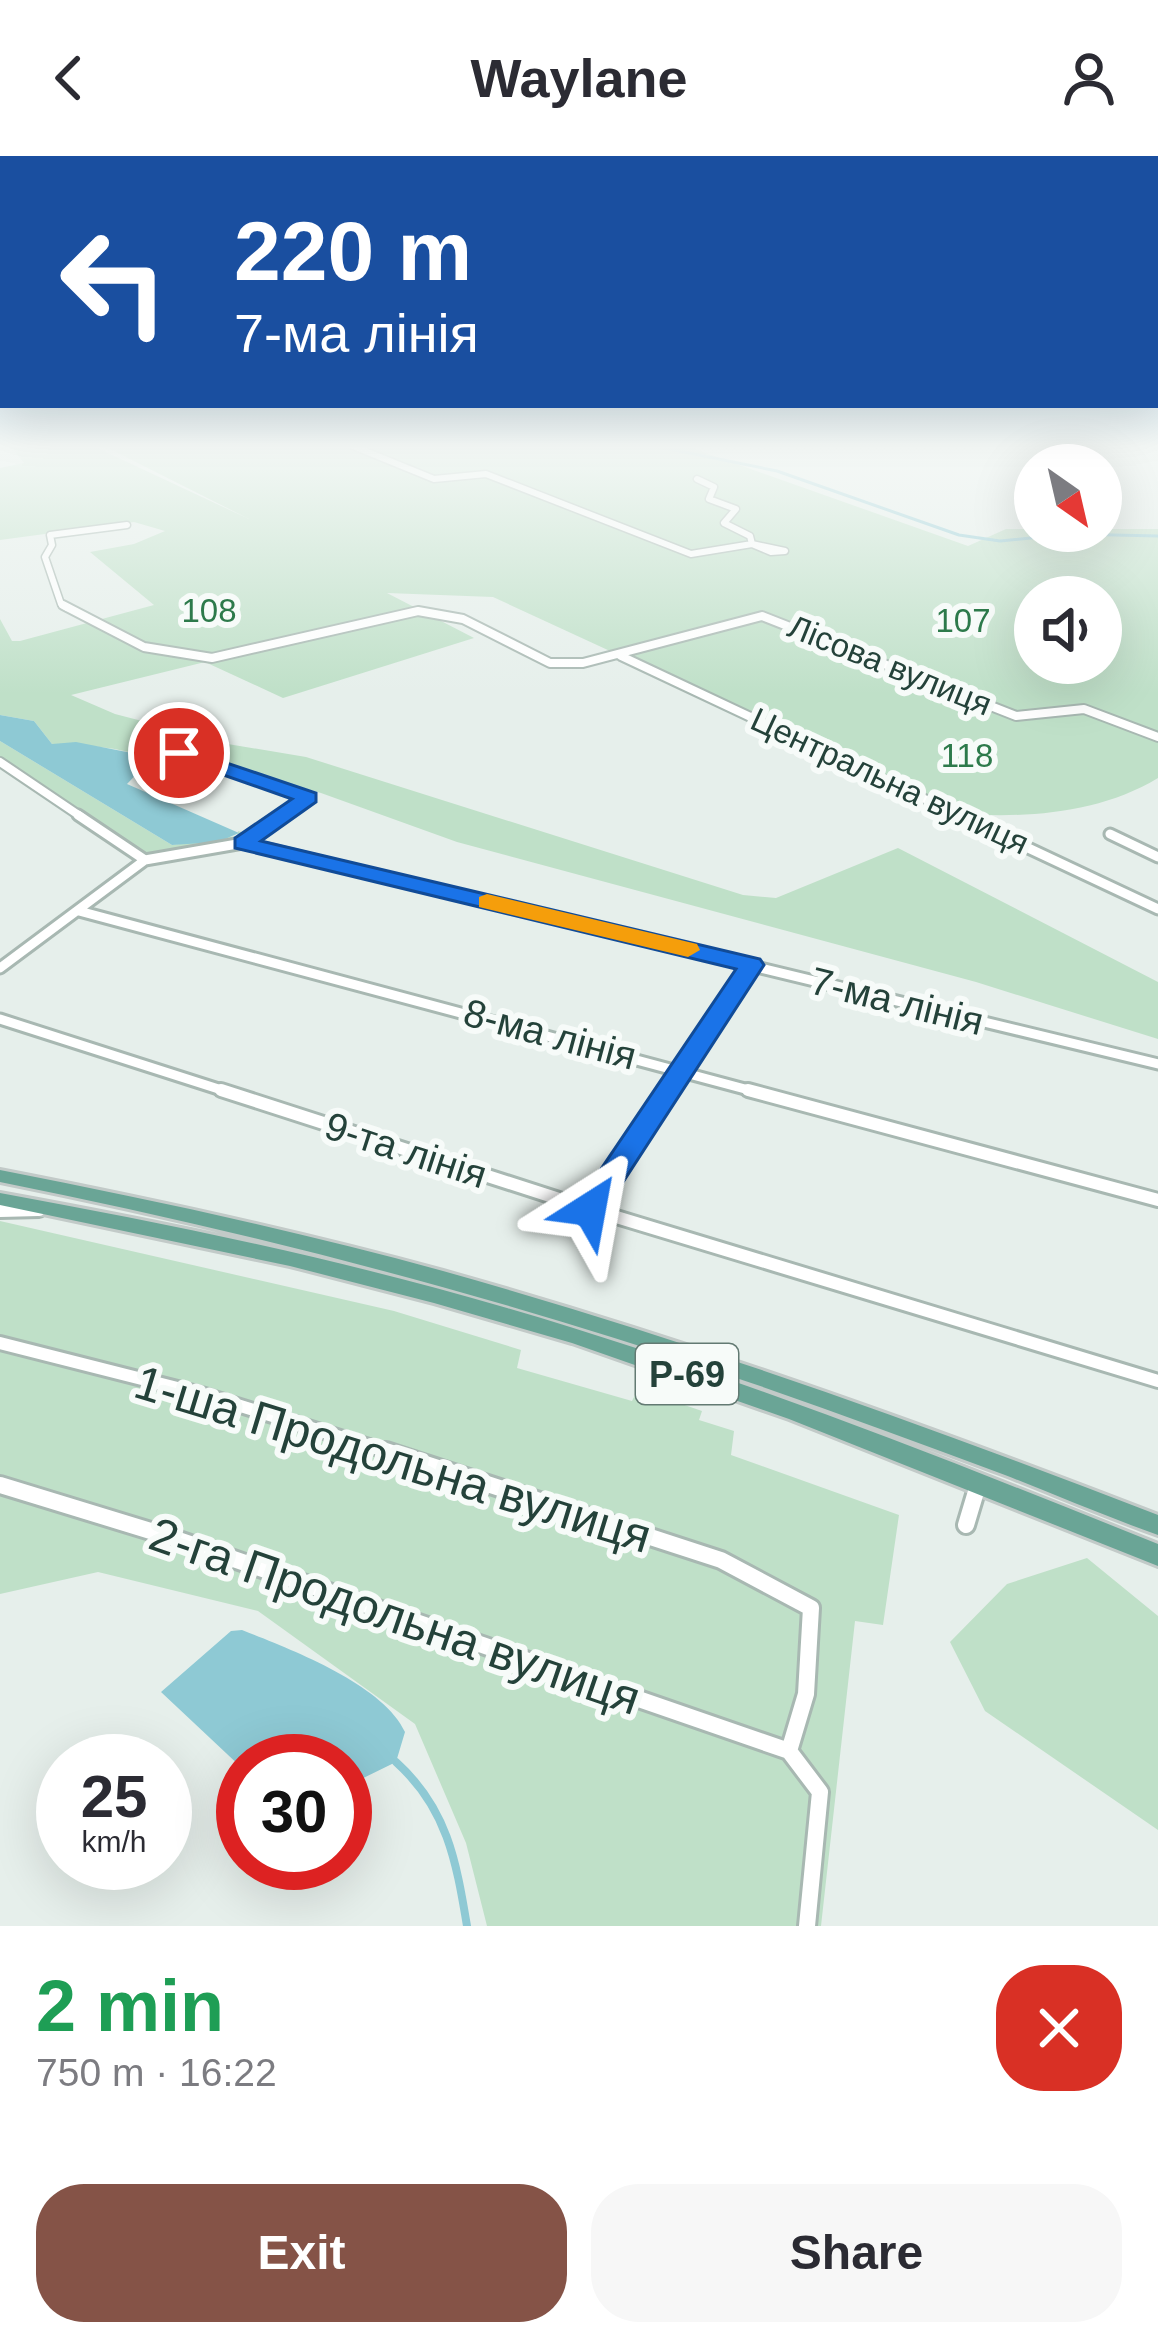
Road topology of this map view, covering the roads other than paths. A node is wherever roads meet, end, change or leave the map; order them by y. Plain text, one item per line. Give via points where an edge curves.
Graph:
1 (94, 529) edge
2 (627, 529) edge
3 (735, 529) edge
4 (621, 656) junction
5 (1158, 736) edge
6 (179, 753) dead end
7 (0, 762) edge
8 (1110, 834) dead end
9 (243, 843) junction
10 (1158, 857) edge
11 (146, 860) junction
12 (1158, 909) edge
13 (79, 910) junction
14 (0, 946) edge
15 (14, 958) junction
16 (751, 965) junction
17 (0, 968) edge
18 (0, 1019) edge
19 (1158, 1064) edge
20 (684, 1069) junction
21 (0, 1176) edge
22 (0, 1199) edge
23 (1158, 1200) edge
24 (58, 1209) junction
25 (590, 1209) junction
26 (0, 1211) edge
27 (0, 1343) edge
28 (1158, 1381) edge
29 (979, 1481) junction
30 (0, 1485) edge
31 (966, 1525) dead end
32 (1158, 1525) edge
33 (1158, 1555) edge
34 (789, 1751) junction
35 (807, 1926) edge

1 - 4 street, Лісова вулиця via 49,536 44,557 61,604 152,650 207,660 418,611 452,615 550,664
2 - 3 street via 692,554 752,544
4 - 5 street, Лісова вулиця via 749,616 771,617 1016,716 1084,709
4 - 12 street, Центральна вулиця
6 - 9 street via 308,797
7 - 11 street
8 - 10 street
9 - 11 street, 7-ма лінія
9 - 16 street, 7-ма лінія
11 - 13 street
13 - 15 street
13 - 20 street, 8-ма лінія
14 - 15 street
15 - 17 street
16 - 19 street, 7-ма лінія
16 - 20 street
18 - 25 street, 9-та лінія
20 - 23 street, 8-ма лінія
20 - 25 street
21 - 32 main road, Р-69 via 387,1259 581,1316 946,1441
22 - 24 main road, Р-69
24 - 26 street
24 - 29 main road, Р-69 via 201,1237 576,1336
25 - 28 street, 9-та лінія
27 - 34 street, 1-ша Продольна вулиця via 212,1396 784,1585 812,1607 806,1694
29 - 31 street
29 - 33 main road, Р-69
30 - 34 street, 2-га Продольна вулиця
34 - 35 street via 820,1792

